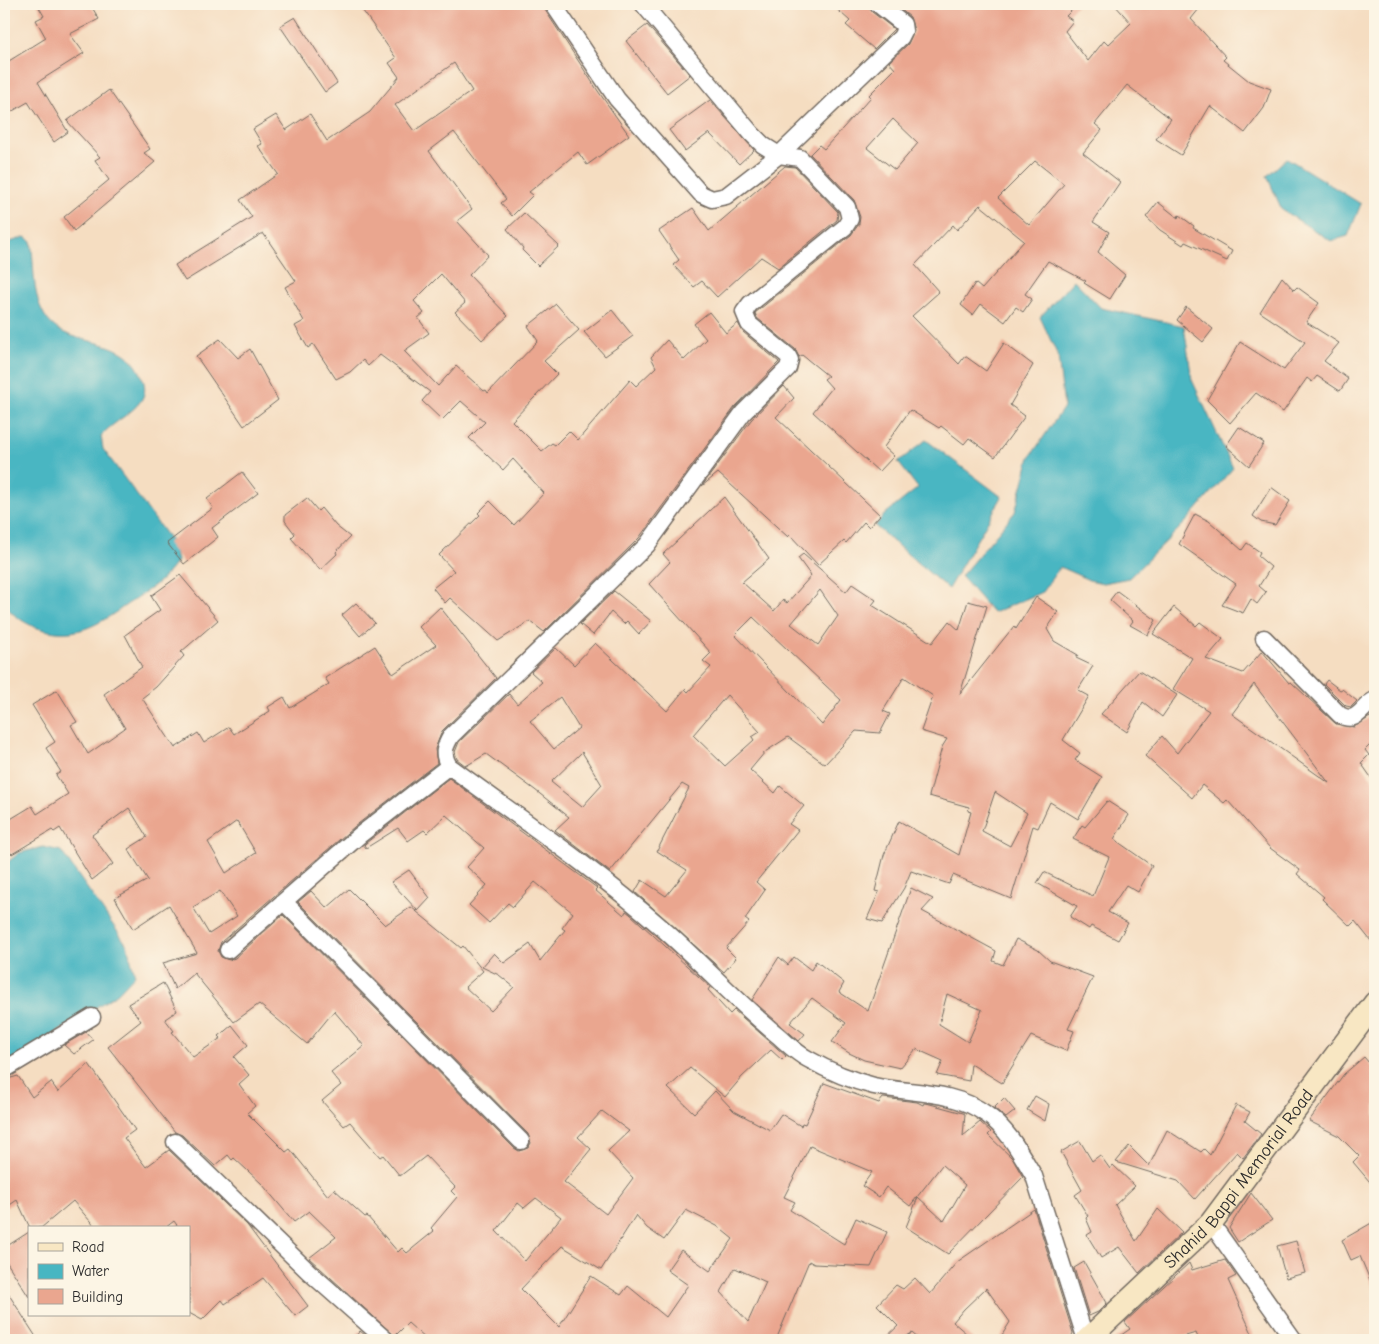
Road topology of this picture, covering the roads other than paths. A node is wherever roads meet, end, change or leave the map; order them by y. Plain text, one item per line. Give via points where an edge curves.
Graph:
1 (553, 4) edge
2 (643, 4) edge
3 (878, 4) edge
4 (779, 154) junction
5 (1264, 638) dead end
6 (1375, 700) edge
7 (449, 766) junction
8 (284, 902) junction
9 (228, 950) dead end
10 (1375, 1004) edge
11 (92, 1017) dead end
12 (4, 1070) edge
13 (521, 1141) dead end
14 (175, 1142) dead end
15 (1211, 1222) junction
16 (386, 1340) edge
17 (1086, 1340) edge
18 (1294, 1340) edge

1 - 4 street via 617,99 706,197 726,196
2 - 4 street via 752,134
3 - 4 street via 903,24 901,37
4 - 7 street via 800,158 847,207 850,219 845,227 744,312 749,324 788,356 788,368 743,413 647,545 451,736 444,748
5 - 6 street via 1347,719 1355,717
7 - 8 street via 360,835
7 - 17 street via 662,928 753,1015 805,1058 838,1075 874,1086 935,1093 986,1113 1021,1152 1034,1176
8 - 9 street
8 - 13 street
10 - 15 street, Shahid Bappi Memorial Road
11 - 12 street
14 - 16 street via 309,1272
15 - 17 street, Shahid Bappi Memorial Road
15 - 18 street

